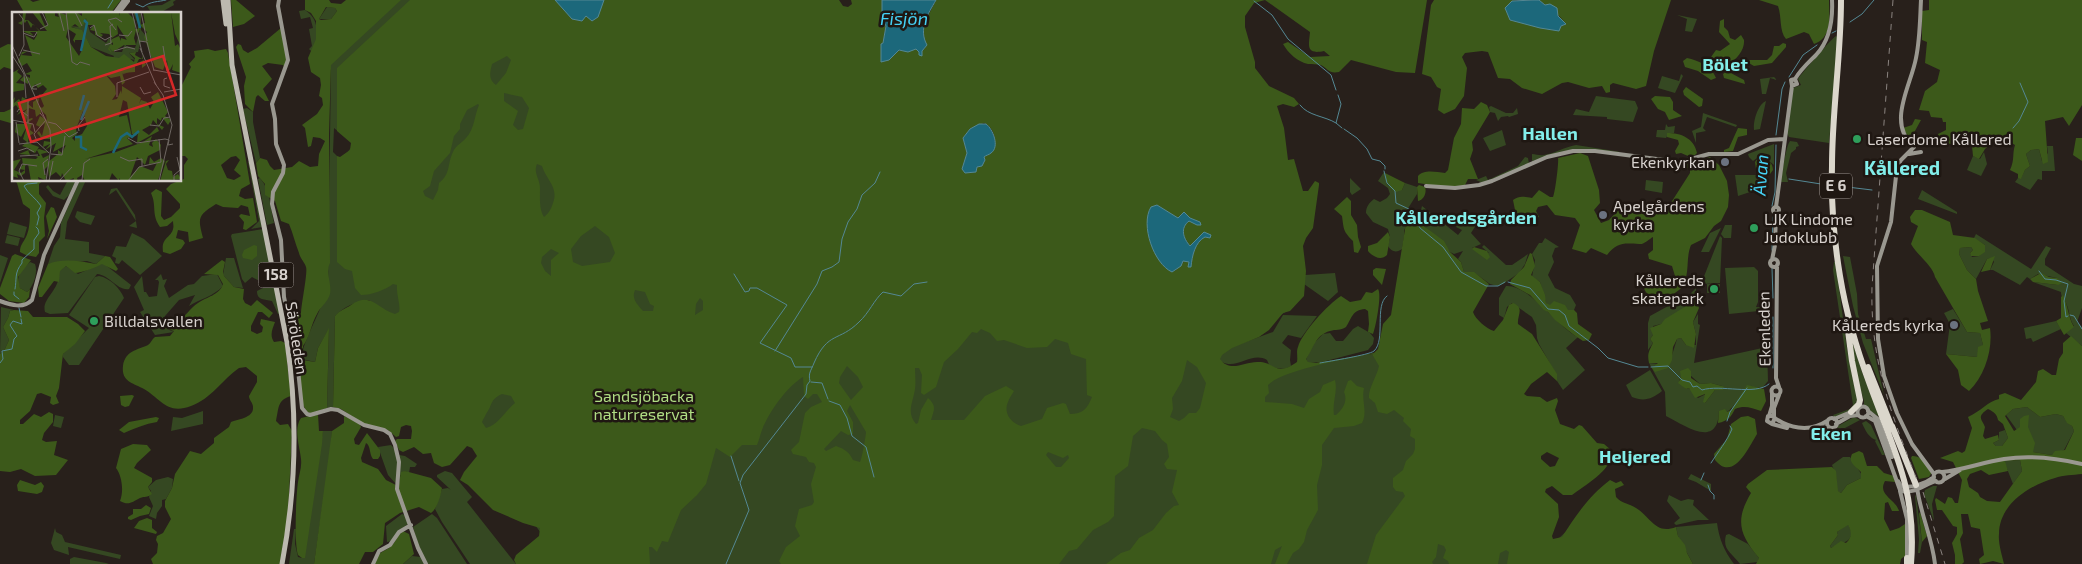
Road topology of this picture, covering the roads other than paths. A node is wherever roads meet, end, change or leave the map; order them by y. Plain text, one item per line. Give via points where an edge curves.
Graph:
1 (127, 0) edge
2 (223, 0) edge
3 (228, 0) edge
4 (279, 0) edge
5 (1832, 0) edge
6 (1841, 0) edge
7 (1845, 0) edge
8 (1922, 0) edge
9 (116, 12) edge
10 (119, 12) edge
11 (228, 34) junction
12 (1784, 139) junction
13 (1921, 152) dead end
14 (1905, 156) junction
15 (78, 181) edge
16 (1426, 186) dead end
17 (1844, 297) junction
18 (0, 301) edge
19 (1854, 373) junction
20 (1776, 378) junction
21 (1779, 387) junction
22 (1773, 388) junction
23 (1772, 393) junction
24 (1780, 394) junction
25 (1859, 408) junction
26 (1868, 411) junction
27 (1851, 412) junction
28 (1858, 415) junction
29 (1769, 416) junction
30 (1866, 416) junction
31 (1775, 418) junction
32 (1834, 419) junction
33 (1888, 419) junction
34 (1827, 421) junction
35 (1772, 424) junction
36 (1836, 424) junction
37 (1829, 427) junction
38 (2082, 464) edge
39 (1958, 470) junction
40 (1940, 475) junction
41 (1916, 487) junction
42 (1899, 488) junction
43 (1905, 490) junction
44 (1904, 500) junction
45 (411, 525) junction
46 (1907, 561) edge
47 (283, 564) edge
48 (373, 564) edge
49 (426, 564) edge
50 (1913, 564) edge
51 (1934, 564) edge

1 - 9 street
1 - 10 street
2 - 11 main road
3 - 11 main road, Säröleden / 158
3 - 47 main road, Säröleden / 158 via 234,65 284,314 293,378 295,482
4 - 45 street via 288,60 272,104 276,144 284,166 273,192 272,204 281,240 284,297 297,360 302,408 310,415 338,410 364,425 389,432 400,466 397,489
5 - 12 street, Ekenleden via 1831,22 1822,48 1790,81 1792,86
6 - 17 highway, E 6 via 1832,191 1836,250
7 - 33 highway, E 6 via 1836,166 1840,250 1857,334
8 - 14 street via 1916,59 1901,116 1902,132 1914,147
11 - 47 main road, Säröleden / 158 via 287,342 291,378 293,482
12 - 16 street via 1768,140 1738,154 1709,154 1680,162 1595,151 1568,152 1547,157 1480,185 1456,188
12 - 20 street, Ekenleden via 1774,260
13 - 14 street
14 - 40 street via 1897,167 1889,229 1878,261 1878,339 1884,376 1894,408 1912,444
15 - 18 street via 46,250 34,296 28,303 17,306
17 - 19 highway
17 - 50 highway, E 6 via 1864,369 1903,470 1911,513
19 - 25 highway via 1862,399
19 - 27 highway via 1860,402
20 - 21 street, Ekenleden
20 - 22 street, Ekenleden
21 - 22 street
21 - 24 street, Ekenleden
22 - 23 street, Ekenleden
23 - 24 street via 1775,396
23 - 29 street
24 - 31 street
25 - 26 street
25 - 27 street
25 - 28 street
26 - 30 street
26 - 43 street via 1878,419 1899,483
27 - 32 street
28 - 30 street
28 - 36 street
29 - 31 street
29 - 35 street via 1767,422
30 - 42 street via 1875,421
31 - 34 street via 1787,426 1802,428
31 - 35 street
32 - 34 street
32 - 36 street
33 - 41 highway
33 - 50 highway, E 6 via 1912,497 1916,526
34 - 37 street
35 - 37 street via 1801,430
36 - 37 street
38 - 39 street via 2024,457
39 - 40 street
39 - 40 street
40 - 41 street
40 - 41 street
41 - 43 street
41 - 51 street
42 - 43 street
42 - 44 street
43 - 44 street
44 - 46 street via 1908,519
45 - 48 street via 399,532 392,544 380,550
45 - 49 street

